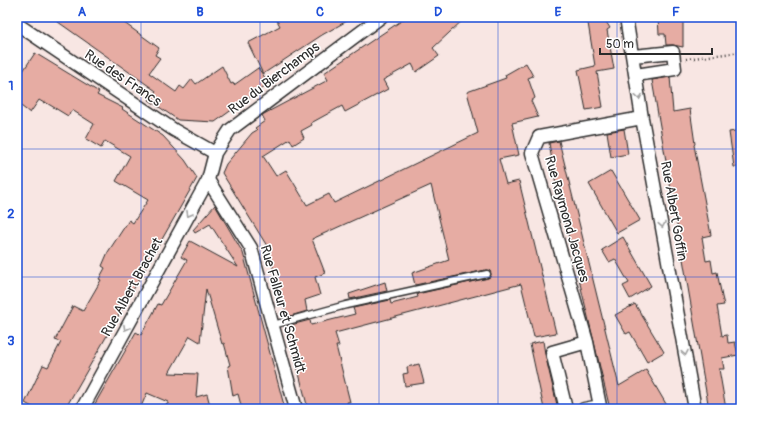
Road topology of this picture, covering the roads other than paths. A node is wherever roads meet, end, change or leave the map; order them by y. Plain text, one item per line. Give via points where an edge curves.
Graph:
1 (381, 17) edge
2 (626, 17) edge
3 (17, 24) edge
4 (632, 56) junction
5 (636, 75) junction
6 (642, 118) junction
7 (215, 153) junction
8 (208, 180) junction
9 (487, 274) dead end
10 (273, 324) junction
11 (587, 342) junction
12 (82, 409) edge
13 (296, 409) edge
14 (566, 409) edge
15 (584, 409) edge
16 (695, 409) edge

1 - 7 street, Rue du Bierchamps via 230,130
2 - 4 street, Rue Albert Goffin
3 - 7 street, Rue des Francs via 174,130
4 - 5 street, Rue Albert Goffin
4 - 5 street via 673,52 675,69
5 -> 6 street, Rue Albert Goffin
6 - 11 street, Rue Raymond Jacques via 539,137 532,153
6 -> 16 street, Rue Albert Goffin
7 - 8 street, Rue du Bierchamps
8 - 10 street, Rue Falleur et Schmidt via 251,248
8 -> 12 street, Rue Albert Brachet
9 - 10 lane
10 - 13 street, Rue Falleur et Schmidt
11 - 14 street via 552,352
11 - 15 street, Rue Raymond Jacques via 600,406

